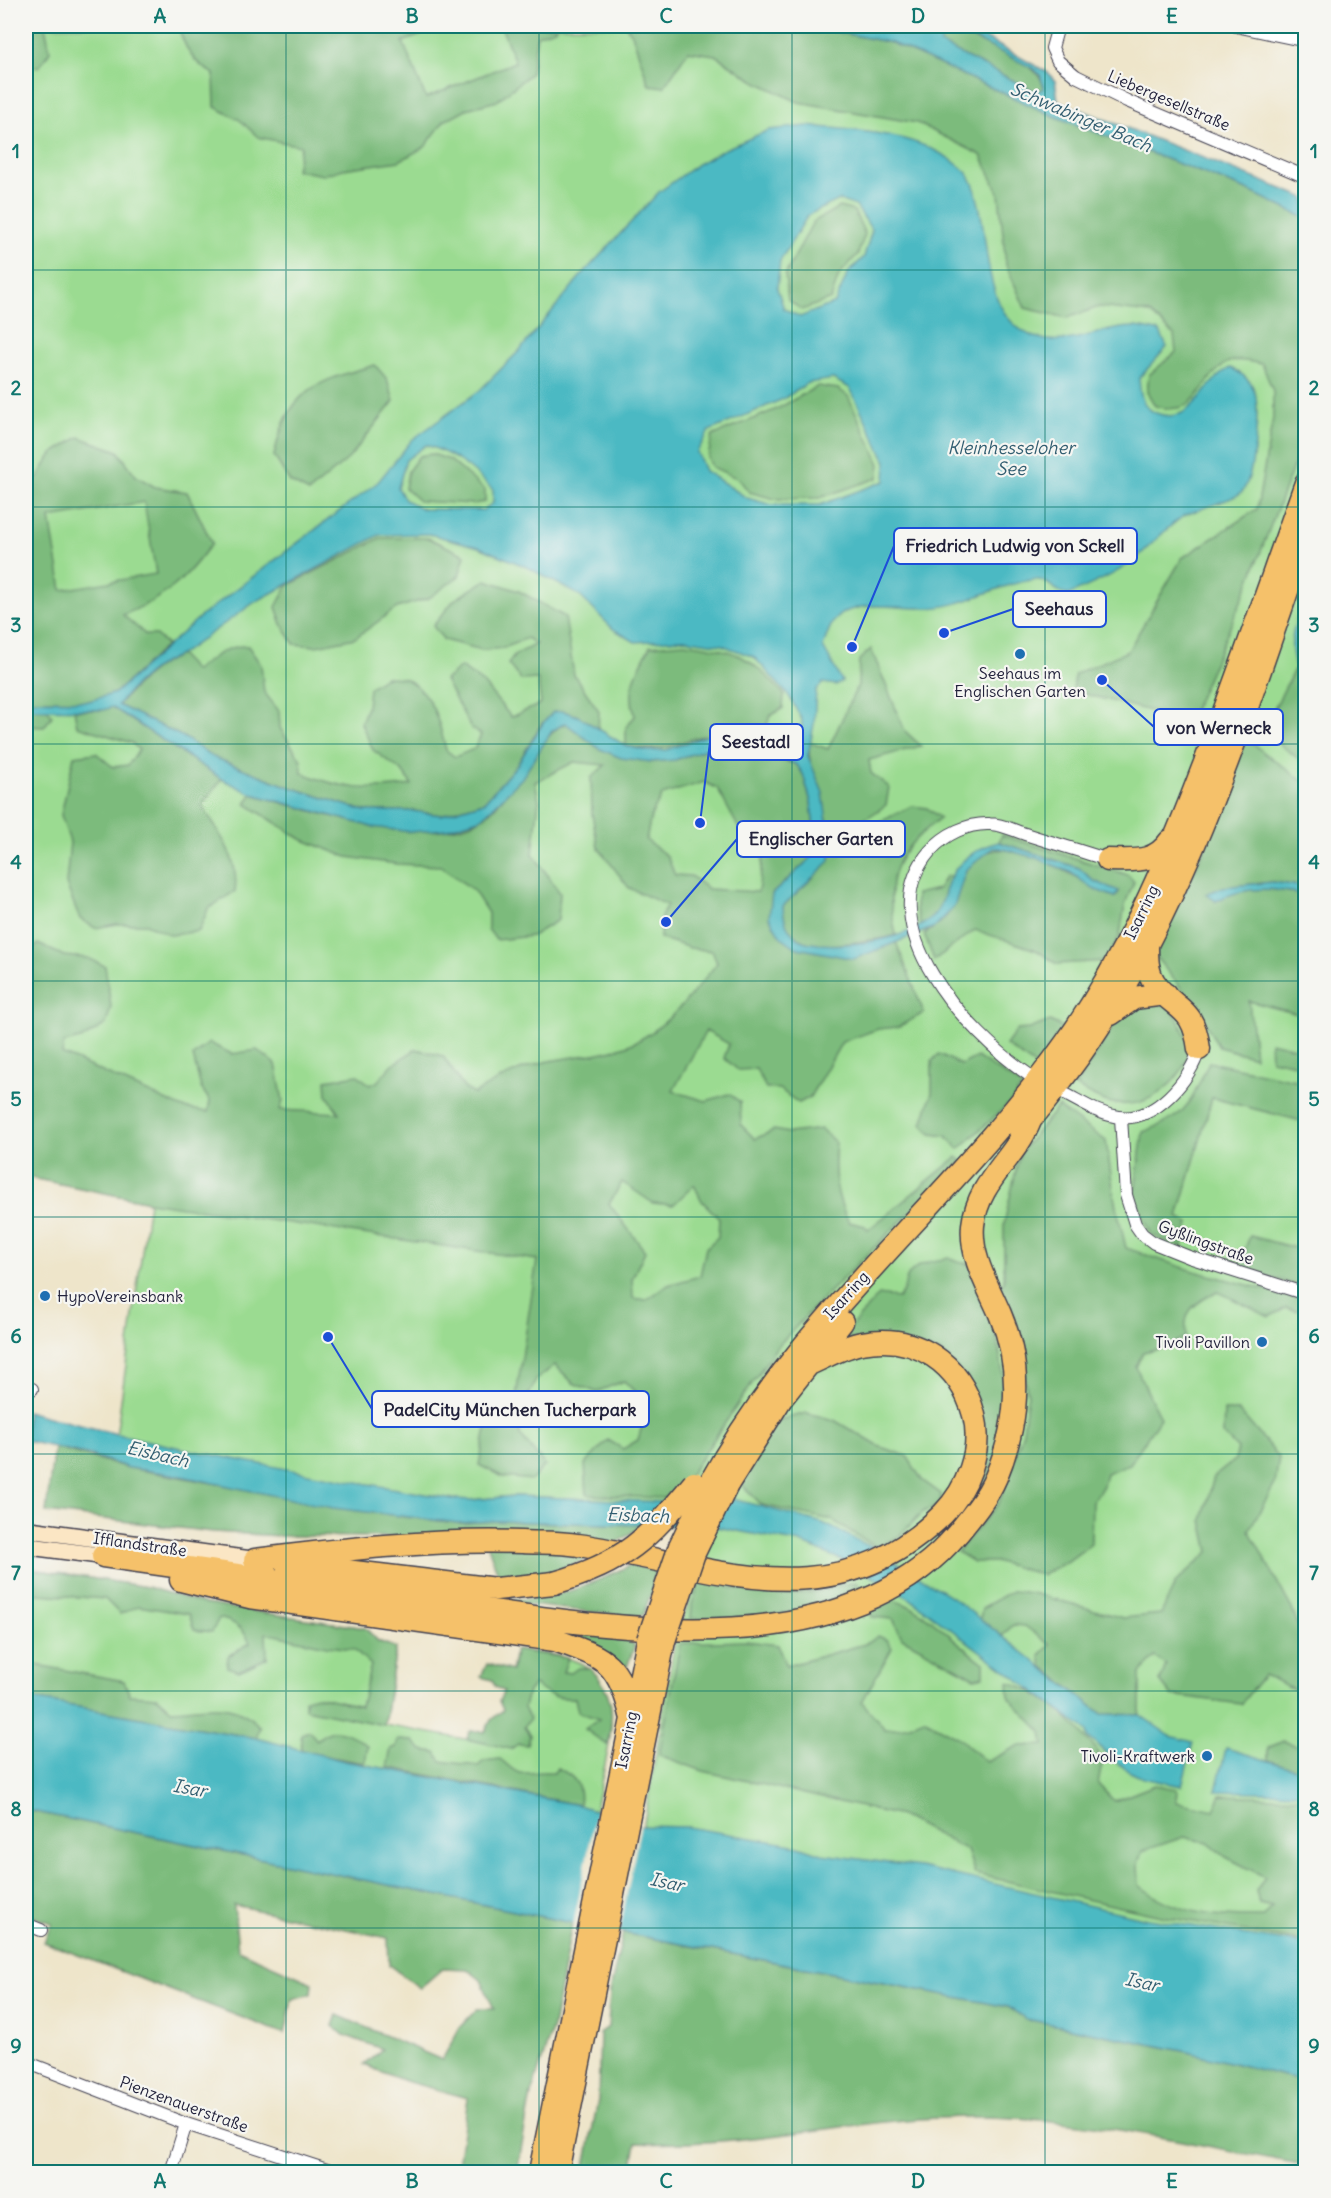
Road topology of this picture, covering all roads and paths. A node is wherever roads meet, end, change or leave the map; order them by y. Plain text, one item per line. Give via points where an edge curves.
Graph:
1 (1058, 26) edge
2 (1236, 26) edge
3 (1305, 42) edge
4 (1305, 177) edge
5 (1305, 483) edge
6 (1305, 536) edge
7 (1181, 824) junction
8 (1108, 860) junction
9 (1158, 900) junction
10 (1147, 945) junction
11 (1165, 994) junction
12 (1105, 1019) junction
13 (1199, 1049) joint
14 (1029, 1075) dead end
15 (1067, 1095) dead end
16 (1121, 1118) junction
17 (1030, 1121) junction
18 (1305, 1294) edge
19 (807, 1365) junction
20 (710, 1484) junction
21 (26, 1529) edge
22 (26, 1546) edge
23 (103, 1556) junction
24 (255, 1560) junction
25 (634, 1727) junction
26 (26, 1924) edge
27 (41, 1930) dead end
28 (582, 2004) junction
29 (26, 2062) edge
30 (186, 2124) junction
31 (171, 2172) edge
32 (333, 2172) edge
33 (540, 2172) edge
34 (557, 2172) edge

1 - 4 street, Liebergesellstraße via 1052,48 1058,61 1076,76
2 - 3 street
5 - 7 highway, Isarring via 1241,671
6 - 9 highway, Isarring via 1207,809
7 - 8 highway via 1156,857
7 - 9 highway, Isarring
8 - 9 highway via 1130,870
8 - 14 street via 992,824 962,828 937,843 911,883 911,925 940,986 963,1018 1002,1056
9 - 10 highway, Isarring
9 - 20 highway, Isarring via 1067,1041 1029,1092 845,1294 766,1392
10 - 11 highway via 1148,968
10 - 12 highway, Isarring
11 - 12 highway via 1134,998
11 - 13 highway via 1185,1011
12 - 17 highway, Isarring
13 - 16 street via 1188,1076 1171,1096 1142,1113
15 - 16 street via 1099,1113
16 - 18 street, Gyßlingstraße via 1126,1195 1142,1234 1154,1244 1189,1257
17 - 19 highway, Isarring via 856,1305
17 - 23 highway via 1022,1141 988,1180 978,1201 973,1227 983,1278 1009,1340 1016,1375 1016,1406 1010,1435 995,1479 977,1510 946,1547 912,1576 875,1595 797,1621 748,1628 604,1626
19 - 20 highway, Isarring via 759,1430
19 - 24 highway via 860,1343 888,1340 914,1345 937,1357 955,1375 975,1419 976,1446 971,1470 952,1506 925,1532 887,1557 846,1574 786,1580 741,1577 577,1545 489,1541
20 - 24 highway, bridge via 640,1543 600,1568 554,1583 496,1589
20 - 25 highway, Isarring, bridge via 680,1546
21 - 24 main road, Ifflandstraße
22 - 23 main road, Ifflandstraße
23 - 25 highway via 149,1573 250,1597 555,1640 600,1657 616,1674 626,1693
25 - 28 highway, Isarring
26 - 27 street
28 - 33 highway, Isarring
28 - 34 highway, Isarring
29 - 30 street, Pienzenauerstraße
30 - 31 street
30 - 32 street, Pienzenauerstraße

